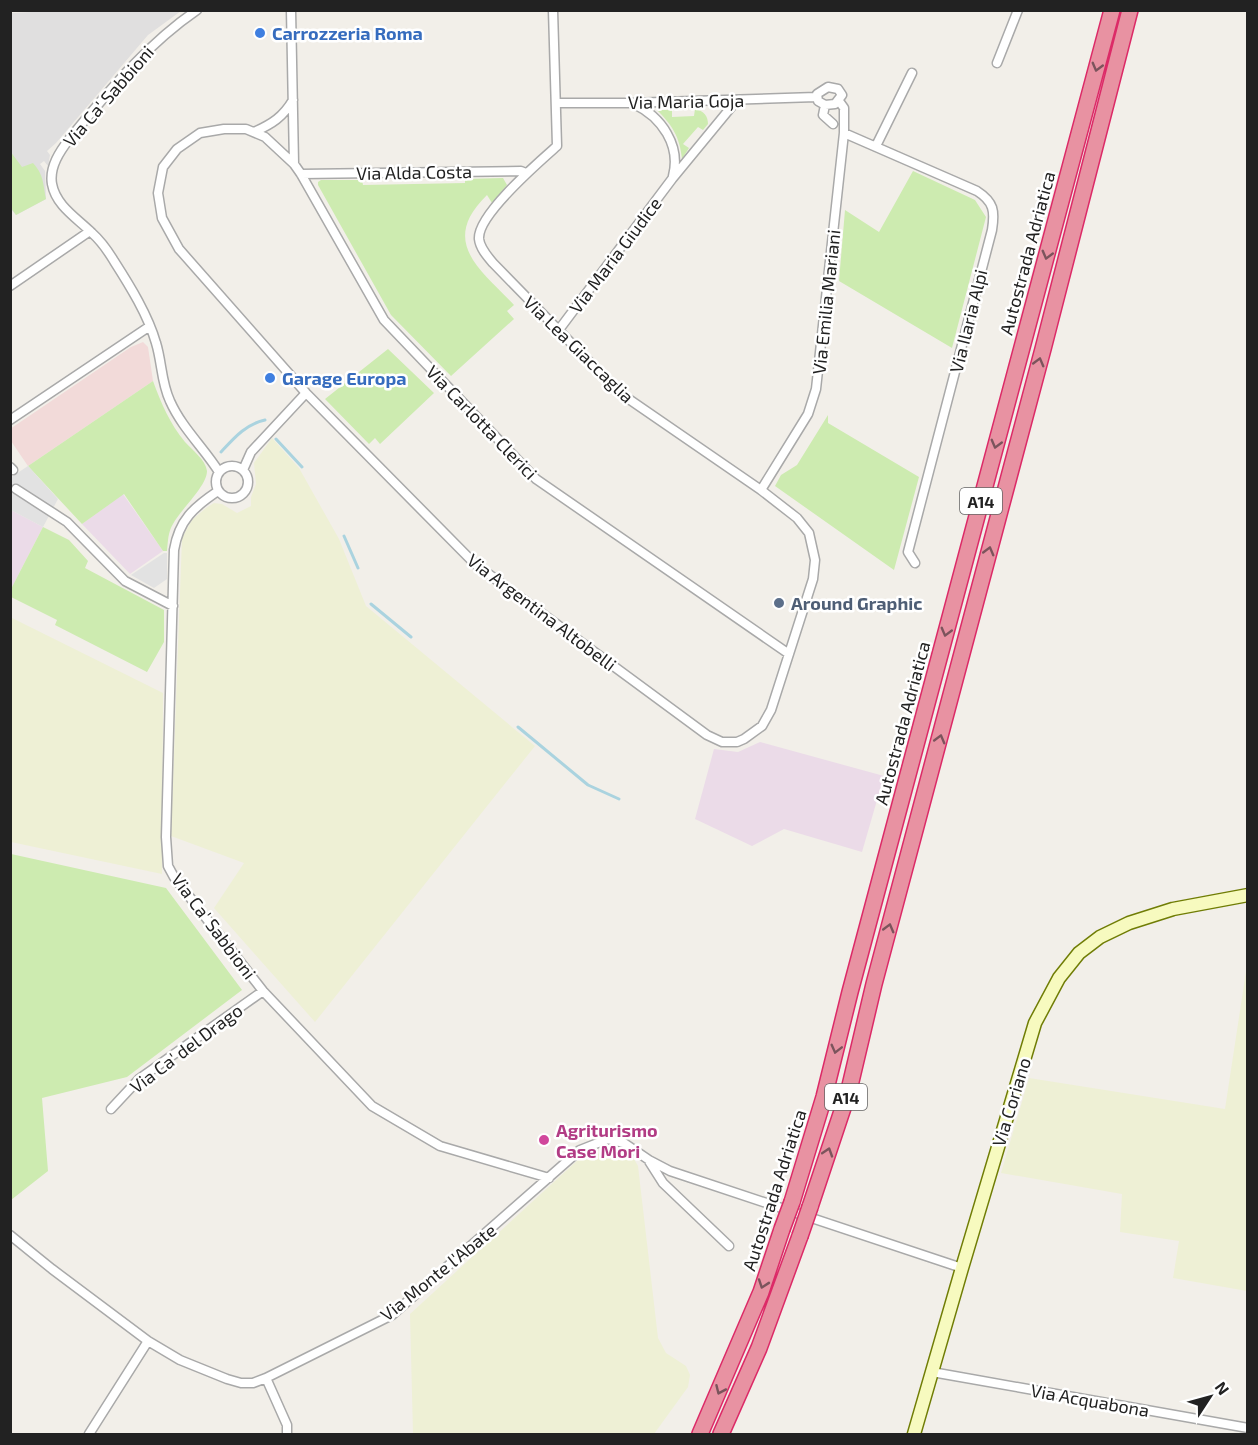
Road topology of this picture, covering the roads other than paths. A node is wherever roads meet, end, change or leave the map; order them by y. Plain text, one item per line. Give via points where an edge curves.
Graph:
1 (197, 10) edge
2 (291, 10) edge
3 (553, 10) edge
4 (1018, 10) edge
5 (1112, 10) edge
6 (1130, 10) edge
7 (997, 63) dead end
8 (912, 73) dead end
9 (816, 97) junction
10 (293, 99) junction
11 (737, 100) junction
12 (839, 101) junction
13 (556, 103) junction
14 (630, 103) junction
15 (825, 105) junction
16 (834, 124) dead end
17 (254, 132) junction
18 (844, 133) junction
19 (876, 146) junction
20 (294, 164) junction
21 (526, 173) junction
22 (301, 174) junction
23 (672, 179) junction
24 (90, 231) junction
25 (10, 286) edge
26 (150, 326) junction
27 (558, 331) junction
28 (306, 393) junction
29 (10, 420) edge
30 (243, 470) junction
31 (219, 472) junction
32 (16, 489) dead end
33 (761, 490) junction
34 (219, 491) junction
35 (915, 563) dead end
36 (173, 606) junction
37 (789, 654) junction
38 (771, 710) joint
39 (1248, 895) edge
40 (264, 991) junction
41 (111, 1109) dead end
42 (649, 1161) junction
43 (549, 1178) junction
44 (10, 1235) edge
45 (729, 1246) dead end
46 (962, 1268) junction
47 (148, 1341) junction
48 (932, 1372) junction
49 (266, 1378) junction
50 (1248, 1428) edge
51 (88, 1434) edge
52 (287, 1434) edge
53 (700, 1434) edge
54 (721, 1434) edge
55 (914, 1434) edge

1 - 24 street, Via Ca' Sabbioni via 170,29 115,84 61,149 52,167 58,199
2 - 10 street
3 - 13 street, Via Lea Giaccaglia
4 - 7 street
5 -> 53 highway, Autostrada Adriatica / A14, bridge via 824,1097 761,1292
54 -> 6 highway, Autostrada Adriatica / A14, bridge via 759,1348 849,1090
8 - 19 street
9 - 11 street, Via Maria Goja
9 - 12 street via 819,91 833,87 842,95
9 - 15 street
10 - 17 street via 277,120
10 - 20 street
11 - 14 street, Via Maria Goja
11 - 23 street, Via Maria Giudice
12 - 15 street
12 - 18 street, Via Emilia Mariani via 844,108
13 - 14 street, Via Maria Goja
13 - 21 street, Via Lea Giaccaglia via 557,146
14 - 23 street, Via Maria Giudice via 648,112 668,135 675,157
15 - 16 street via 823,115
17 - 20 street, Via Argentina Altobelli
17 - 28 street, Via Argentina Altobelli via 224,129 200,133 177,149 163,167 158,193 162,218 179,249
18 - 19 street, Via Ilaria Alpi
18 - 33 street, Via Emilia Mariani via 816,390 808,414
19 - 35 street, Via Ilaria Alpi via 977,191 988,198 994,216 908,552
20 - 22 street, Via Carlotta Clerici
21 - 22 street, Via Alda Costa
21 - 27 street, Via Lea Giaccaglia via 486,217 479,239 493,263
22 - 37 street, Via Carlotta Clerici via 384,320 536,479
23 - 27 street, Via Maria Giudice
24 - 25 street
24 - 26 street, Via Ca' Sabbioni via 115,263
26 - 29 street
26 - 31 street, Via Ca' Sabbioni via 170,401
27 - 33 street, Via Lea Giaccaglia via 620,393
28 - 30 street via 251,452
28 - 38 street, Via Argentina Altobelli via 475,564 707,735 722,742 737,742 762,726
30 - 31 street via 228,467
30 - 34 street via 248,485 243,495 232,499
31 - 34 street
32 - 36 street via 68,522 125,581
33 - 37 street, Via Lea Giaccaglia via 797,518 813,545 813,579
34 - 36 street, Via Ca' Sabbioni via 198,504 176,536
36 - 40 street, Via Ca' Sabbioni via 168,866
37 - 38 street, Via Lea Giaccaglia
39 - 46 main road, Via Coriano via 1173,909 1129,923 1079,953 1059,978 1035,1023
40 - 41 street, Via Ca' del Drago via 139,1079
40 - 43 street, Via Ca' Sabbioni via 372,1106 440,1146
42 - 43 street, Via Monte l'Abate via 624,1143 608,1139 580,1150
42 - 45 street, Via Monte l'Abate via 663,1183
42 - 46 street, Via Monte l'Abate
43 - 49 street, Via Monte l'Abate via 392,1315
44 - 47 street
46 - 48 main road, Via Coriano
47 - 49 street via 227,1380 253,1383
47 - 51 street
48 - 50 street, Via Acquabona
48 - 55 main road, Via Coriano
49 - 52 street via 287,1425

